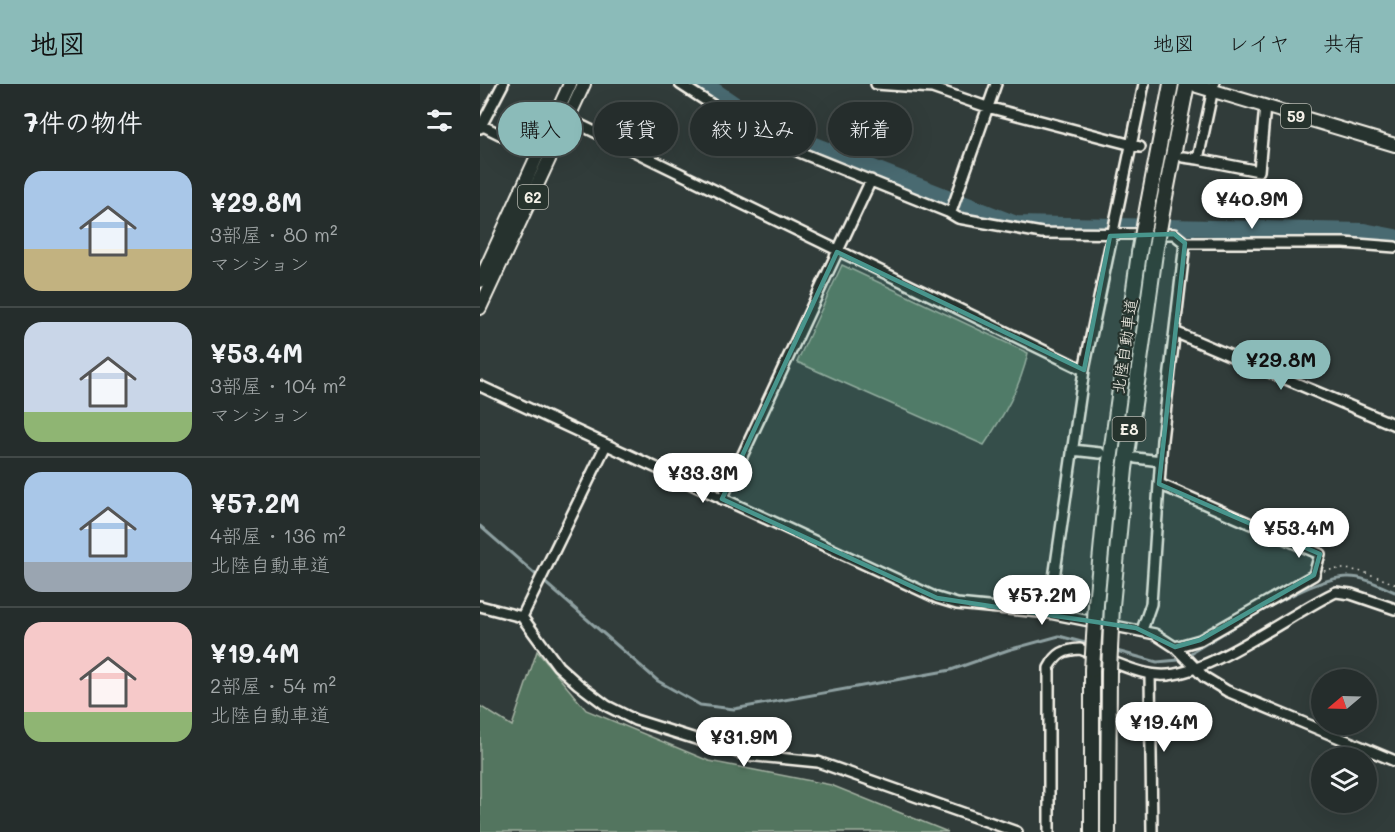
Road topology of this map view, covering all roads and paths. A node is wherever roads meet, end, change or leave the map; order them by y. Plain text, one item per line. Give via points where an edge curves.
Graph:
1 (503, 84) edge
2 (570, 84) edge
3 (584, 84) edge
4 (680, 84) edge
5 (876, 84) edge
6 (996, 84) edge
7 (1144, 84) edge
8 (1171, 84) edge
9 (1192, 85) edge
10 (1213, 87) edge
11 (562, 102) edge
12 (576, 102) edge
13 (1265, 106) junction
14 (987, 107) junction
15 (481, 126) edge
16 (582, 126) edge
17 (498, 134) edge
18 (1130, 144) junction
19 (1395, 145) edge
20 (1140, 147) dead end
21 (539, 156) edge
22 (551, 156) edge
23 (1183, 157) dead end
24 (1198, 159) junction
25 (871, 180) junction
26 (950, 210) junction
27 (1111, 234) junction
28 (1185, 243) junction
29 (1395, 247) edge
30 (837, 252) junction
31 (480, 281) edge
32 (480, 309) edge
33 (1177, 333) junction
34 (1084, 370) junction
35 (480, 386) edge
36 (1395, 425) edge
37 (606, 445) junction
38 (1072, 450) junction
39 (1100, 453) dead end
40 (1136, 458) dead end
41 (1161, 461) junction
42 (1159, 484) junction
43 (722, 499) junction
44 (1314, 574) junction
45 (1395, 584) edge
46 (480, 606) edge
47 (1395, 609) edge
48 (1048, 613) junction
49 (522, 617) junction
50 (1142, 630) junction
51 (1174, 647) junction
52 (1193, 666) junction
53 (1150, 674) junction
54 (1395, 761) edge
55 (1017, 832) edge
56 (1049, 832) edge
57 (1092, 832) edge
58 (1108, 832) edge
59 (1152, 832) edge

1 - 15 street
2 - 11 main road, 62
3 - 12 main road, 62
4 - 25 street via 762,137
5 - 14 street via 932,88
6 - 14 street
7 - 18 street
8 - 57 highway, 北陸自動車道 / E8, bridge via 1139,253 1110,457 1092,670
9 - 10 main road, 59
9 - 58 highway, 北陸自動車道 / E8, bridge via 1155,253 1125,469 1112,606
10 - 13 main road, 59
10 - 24 street
13 - 19 main road, 59
13 - 24 street via 1260,171
14 - 18 street
14 - 26 street
15 - 17 street
16 - 30 street
18 - 20 street
18 - 27 street
21 - 31 main road, 62
22 - 32 main road, 62
23 - 24 street
25 - 26 street
25 - 30 street
26 - 27 street via 958,218 1009,229
27 - 28 street via 1174,234
27 - 34 street
28 - 29 street via 1344,243
28 - 33 street
30 - 34 street
30 - 43 street
33 - 36 street
33 - 41 street
34 - 38 street
35 - 37 street
37 - 43 street
37 - 49 street
38 - 39 street
38 - 48 street
40 - 41 street
41 - 42 street
42 - 44 street via 1320,554
42 - 50 street via 1151,604
43 - 48 street via 937,598 957,604
44 - 45 path via 1346,567
44 - 51 street via 1200,640
46 - 49 street
47 - 52 street via 1336,592
48 - 50 street
49 - 55 street via 558,666 607,706 636,720 747,754 818,762
50 - 51 street
51 - 52 street
52 - 53 street via 1180,674
52 - 54 street via 1227,691
53 - 56 street via 1080,650 1056,655 1049,668
53 - 59 street

